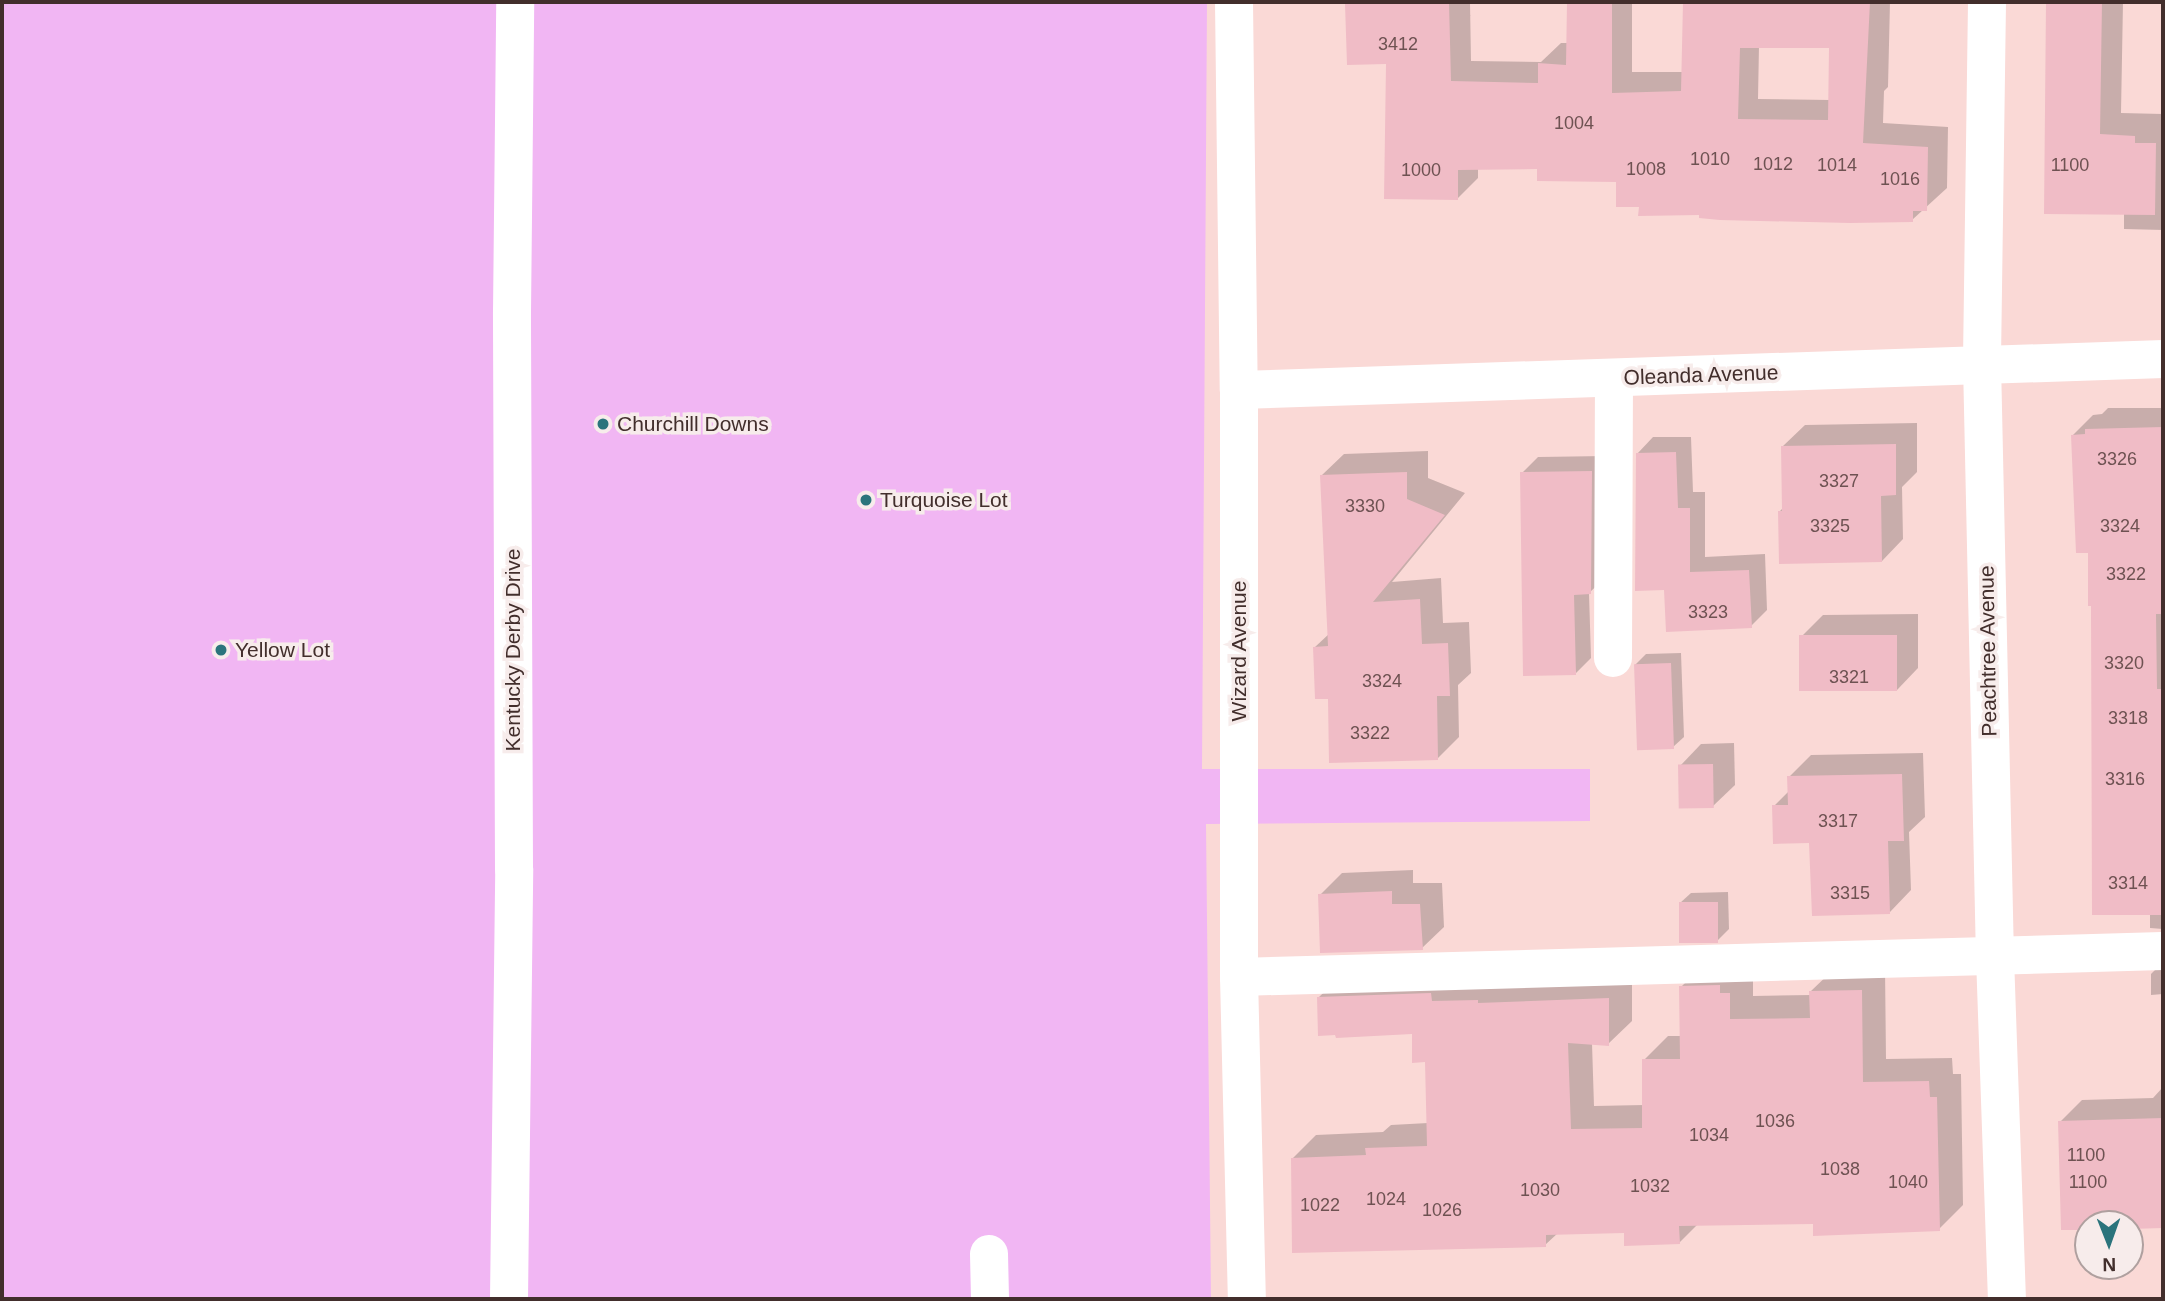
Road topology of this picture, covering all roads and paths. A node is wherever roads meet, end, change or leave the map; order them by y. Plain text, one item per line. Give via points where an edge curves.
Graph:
1 (515, 2) edge
2 (1234, 2) edge
3 (1987, 2) edge
4 (2163, 359) edge
5 (1982, 363) junction
6 (1614, 378) junction
7 (1239, 390) junction
8 (1613, 657) dead end
9 (2163, 951) edge
10 (1995, 957) junction
11 (1239, 977) junction
12 (989, 1254) dead end
13 (509, 1299) edge
14 (990, 1299) edge
15 (1247, 1299) edge
16 (2007, 1299) edge

1 - 13 street, Kentucky Derby Drive
2 - 7 street, Wizard Avenue
3 - 5 street, Peachtree Avenue
4 - 5 street, Oleanda Avenue
5 - 6 street, Oleanda Avenue
5 - 10 street, Peachtree Avenue
6 - 7 street, Oleanda Avenue
6 - 8 street
7 - 11 street, Wizard Avenue
9 - 10 street
10 - 11 street
10 - 16 street, Peachtree Avenue
11 - 15 street, Wizard Avenue
12 - 14 street

